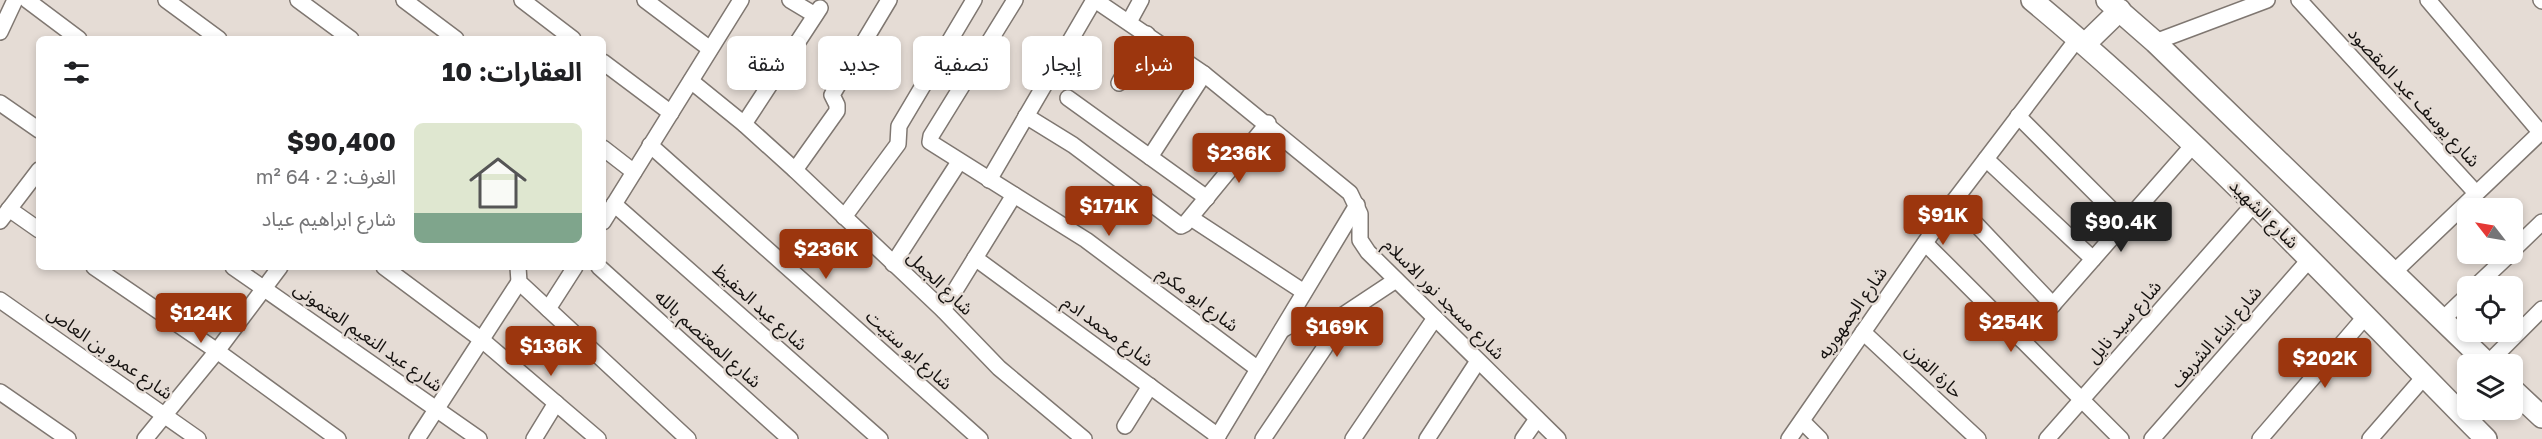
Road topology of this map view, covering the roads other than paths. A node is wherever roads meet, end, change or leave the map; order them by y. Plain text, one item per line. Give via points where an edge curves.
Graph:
1 (15, 0) edge
2 (27, 0) edge
3 (166, 0) edge
4 (298, 0) edge
5 (404, 0) edge
6 (522, 0) edge
7 (645, 0) edge
8 (741, 0) edge
9 (790, 0) edge
10 (889, 0) edge
11 (974, 0) edge
12 (1016, 0) edge
13 (1094, 0) edge
14 (1141, 0) edge
15 (2032, 0) edge
16 (2267, 0) edge
17 (2299, 0) edge
18 (2428, 0) edge
19 (2116, 4) edge
20 (2246, 4) edge
21 (1129, 22) junction
22 (0, 32) edge
23 (1147, 34) joint
24 (76, 36) edge
25 (215, 36) edge
26 (347, 36) edge
27 (452, 36) edge
28 (569, 36) edge
29 (2082, 41) junction
30 (2156, 42) junction
31 (710, 49) junction
32 (606, 64) edge
33 (1204, 74) junction
34 (691, 81) junction
35 (1068, 98) dead end
36 (0, 103) edge
37 (671, 113) junction
38 (1026, 116) junction
39 (2018, 116) junction
40 (1268, 123) junction
41 (744, 124) junction
42 (36, 128) edge
43 (2541, 131) edge
44 (2194, 144) junction
45 (650, 146) junction
46 (606, 150) edge
47 (1150, 157) junction
48 (1986, 159) junction
49 (959, 162) junction
50 (795, 170) junction
51 (634, 171) junction
52 (36, 174) edge
53 (989, 180) junction
54 (2476, 193) junction
55 (1014, 195) junction
56 (1207, 198) junction
57 (1954, 201) junction
58 (614, 204) junction
59 (2254, 204) junction
60 (1357, 205) junction
61 (4, 215) edge
62 (606, 217) edge
63 (844, 217) junction
64 (1188, 221) junction
65 (2542, 222) edge
66 (2125, 223) junction
67 (36, 229) edge
68 (2523, 240) edge
69 (1925, 243) junction
70 (975, 258) junction
71 (2093, 259) junction
72 (2309, 260) junction
73 (893, 264) junction
74 (2499, 264) edge
75 (98, 270) edge
76 (238, 270) edge
77 (278, 270) edge
78 (388, 270) edge
79 (573, 270) edge
80 (602, 270) edge
81 (2393, 273) junction
82 (519, 275) edge
83 (2486, 276) edge
84 (1396, 280) junction
85 (264, 289) junction
86 (1304, 292) junction
87 (0, 300) edge
88 (2053, 305) junction
89 (2457, 306) edge
90 (548, 309) junction
91 (2542, 309) edge
92 (943, 310) junction
93 (2365, 317) junction
94 (1435, 318) junction
95 (2442, 320) junction
96 (1281, 330) junction
97 (1319, 331) junction
98 (1863, 332) junction
99 (482, 340) junction
100 (2022, 340) junction
101 (217, 351) junction
102 (2477, 354) edge
103 (2497, 354) edge
104 (1478, 361) junction
105 (1258, 369) junction
106 (2424, 377) junction
107 (1150, 386) junction
108 (0, 393) edge
109 (2523, 399) edge
110 (2082, 400) junction
111 (556, 403) junction
112 (437, 409) junction
113 (165, 415) junction
114 (2542, 417) edge
115 (1537, 419) junction
116 (1802, 421) junction
117 (1125, 426) dead end
118 (1217, 437) edge
119 (68, 439) edge
120 (145, 439) edge
121 (198, 439) edge
122 (338, 439) edge
123 (417, 439) edge
124 (479, 439) edge
125 (534, 439) edge
126 (598, 439) edge
127 (688, 439) edge
128 (790, 439) edge
129 (880, 439) edge
130 (980, 439) edge
131 (1084, 439) edge
132 (1263, 439) edge
133 (1353, 439) edge
134 (1427, 439) edge
135 (1523, 439) edge
136 (1558, 439) edge
137 (1789, 439) edge
138 (1820, 439) edge
139 (1978, 439) edge
140 (2047, 439) edge
141 (2121, 439) edge
142 (2152, 439) edge
143 (2260, 439) edge
144 (2370, 439) edge
145 (2484, 439) edge

1 - 22 street
2 - 24 street
3 - 25 street
4 - 26 street
5 - 27 street
6 - 28 street
7 - 31 street
8 - 31 street
9 - 41 street via 817,12
10 - 50 street via 832,95 837,111
11 - 63 street via 899,126 898,144
12 - 49 street, شارع ابو مكرم via 931,136 932,145
13 - 21 street
13 - 38 street
14 - 21 street
15 - 29 street, شارع الشهيد
16 - 20 street
17 - 54 street, شارع يوسف عبد المقصود
18 - 43 street
19 - 29 street
19 - 30 street
20 - 30 street
21 - 23 street
23 - 33 street
29 - 39 street, شارع الجمهوريه
29 - 44 street, شارع الشهيد
30 - 81 street
31 - 34 street
32 - 37 street
33 - 40 street
33 - 47 street
34 - 37 street
34 - 41 street, شارع الجمل
35 - 47 street
36 - 42 street
37 - 45 street
38 - 53 street
38 - 64 street via 1073,145 1179,225
39 - 48 street, شارع الجمهوريه
39 - 66 street
40 - 56 street
40 - 60 street via 1350,193
41 - 50 street, شارع الجمل
43 - 54 street
44 - 59 street, شارع الشهيد
44 - 66 street
45 - 51 street
45 - 130 street, شارع ابو ستيت
46 - 51 street
47 - 56 street
48 - 57 street, شارع الجمهوريه
48 - 71 street
49 - 53 street, شارع ابو مكرم
49 - 73 street
50 - 63 street, شارع الجمل
51 - 58 street
52 - 61 street
53 - 55 street, شارع ابو مكرم
54 - 81 street
55 - 70 street
55 - 105 street, شارع ابو مكرم via 1086,240
56 - 64 street
57 - 69 street, شارع الجمهوريه
57 - 88 street
58 - 62 street
58 - 129 street, شارع عبد الحفيظ
59 - 72 street, شارع الشهيد
59 - 110 street, شارع سيد نايل
60 - 84 street, شارع مسجد نور الاسلام via 1363,247
60 - 86 street
61 - 67 street
63 - 73 street, شارع الجمل
64 - 86 street
65 - 68 street
66 - 71 street
69 - 98 street, شارع الجمهوريه
69 - 100 street
70 - 92 street
70 - 107 street, شارع محمد ادم
71 - 88 street
72 - 93 street, شارع الشهيد
72 - 142 street, شارع ابناء الشريف
73 - 92 street, شارع الجمل
74 - 83 street
75 - 101 street
76 - 85 street, شارع عبد النعيم العتمونى
77 - 85 street
78 - 99 street
79 - 90 street
80 - 128 street, شارع المعتصم بالله
81 - 95 street
82 - 90 street
82 - 99 street
84 - 94 street, شارع مسجد نور الاسلام
84 - 97 street
85 - 101 street
85 - 112 street, شارع عبد النعيم العتمونى
86 - 96 street
87 - 113 street, شارع عمرو بن العاص
88 - 100 street
89 - 95 street
90 - 127 street
91 - 103 street
92 - 131 street, شارع الجمل via 999,368
93 - 106 street, شارع الشهيد
93 - 143 street
94 - 104 street, شارع مسجد نور الاسلام
94 - 133 street
95 - 102 street
96 - 97 street via 1305,323
96 - 105 street
97 - 132 street via 1326,341 1325,347
98 - 116 street, شارع الجمهوريه
98 - 139 street, حارة الفرن
99 - 111 street
99 - 112 street
100 - 110 street
101 - 113 street
101 - 122 street
104 - 115 street, شارع مسجد نور الاسلام
104 - 134 street
105 - 118 street
106 - 144 street
106 - 145 street, شارع الشهيد
107 - 117 street
107 - 118 street, شارع محمد ادم
108 - 119 street
109 - 114 street
110 - 140 street, شارع سيد نايل
110 - 141 street
111 - 125 street
111 - 126 street
112 - 123 street
112 - 124 street, شارع عبد النعيم العتمونى
113 - 120 street
113 - 121 street, شارع عمرو بن العاص
115 - 135 street
115 - 136 street, شارع مسجد نور الاسلام
116 - 137 street, شارع الجمهوريه
116 - 138 street

